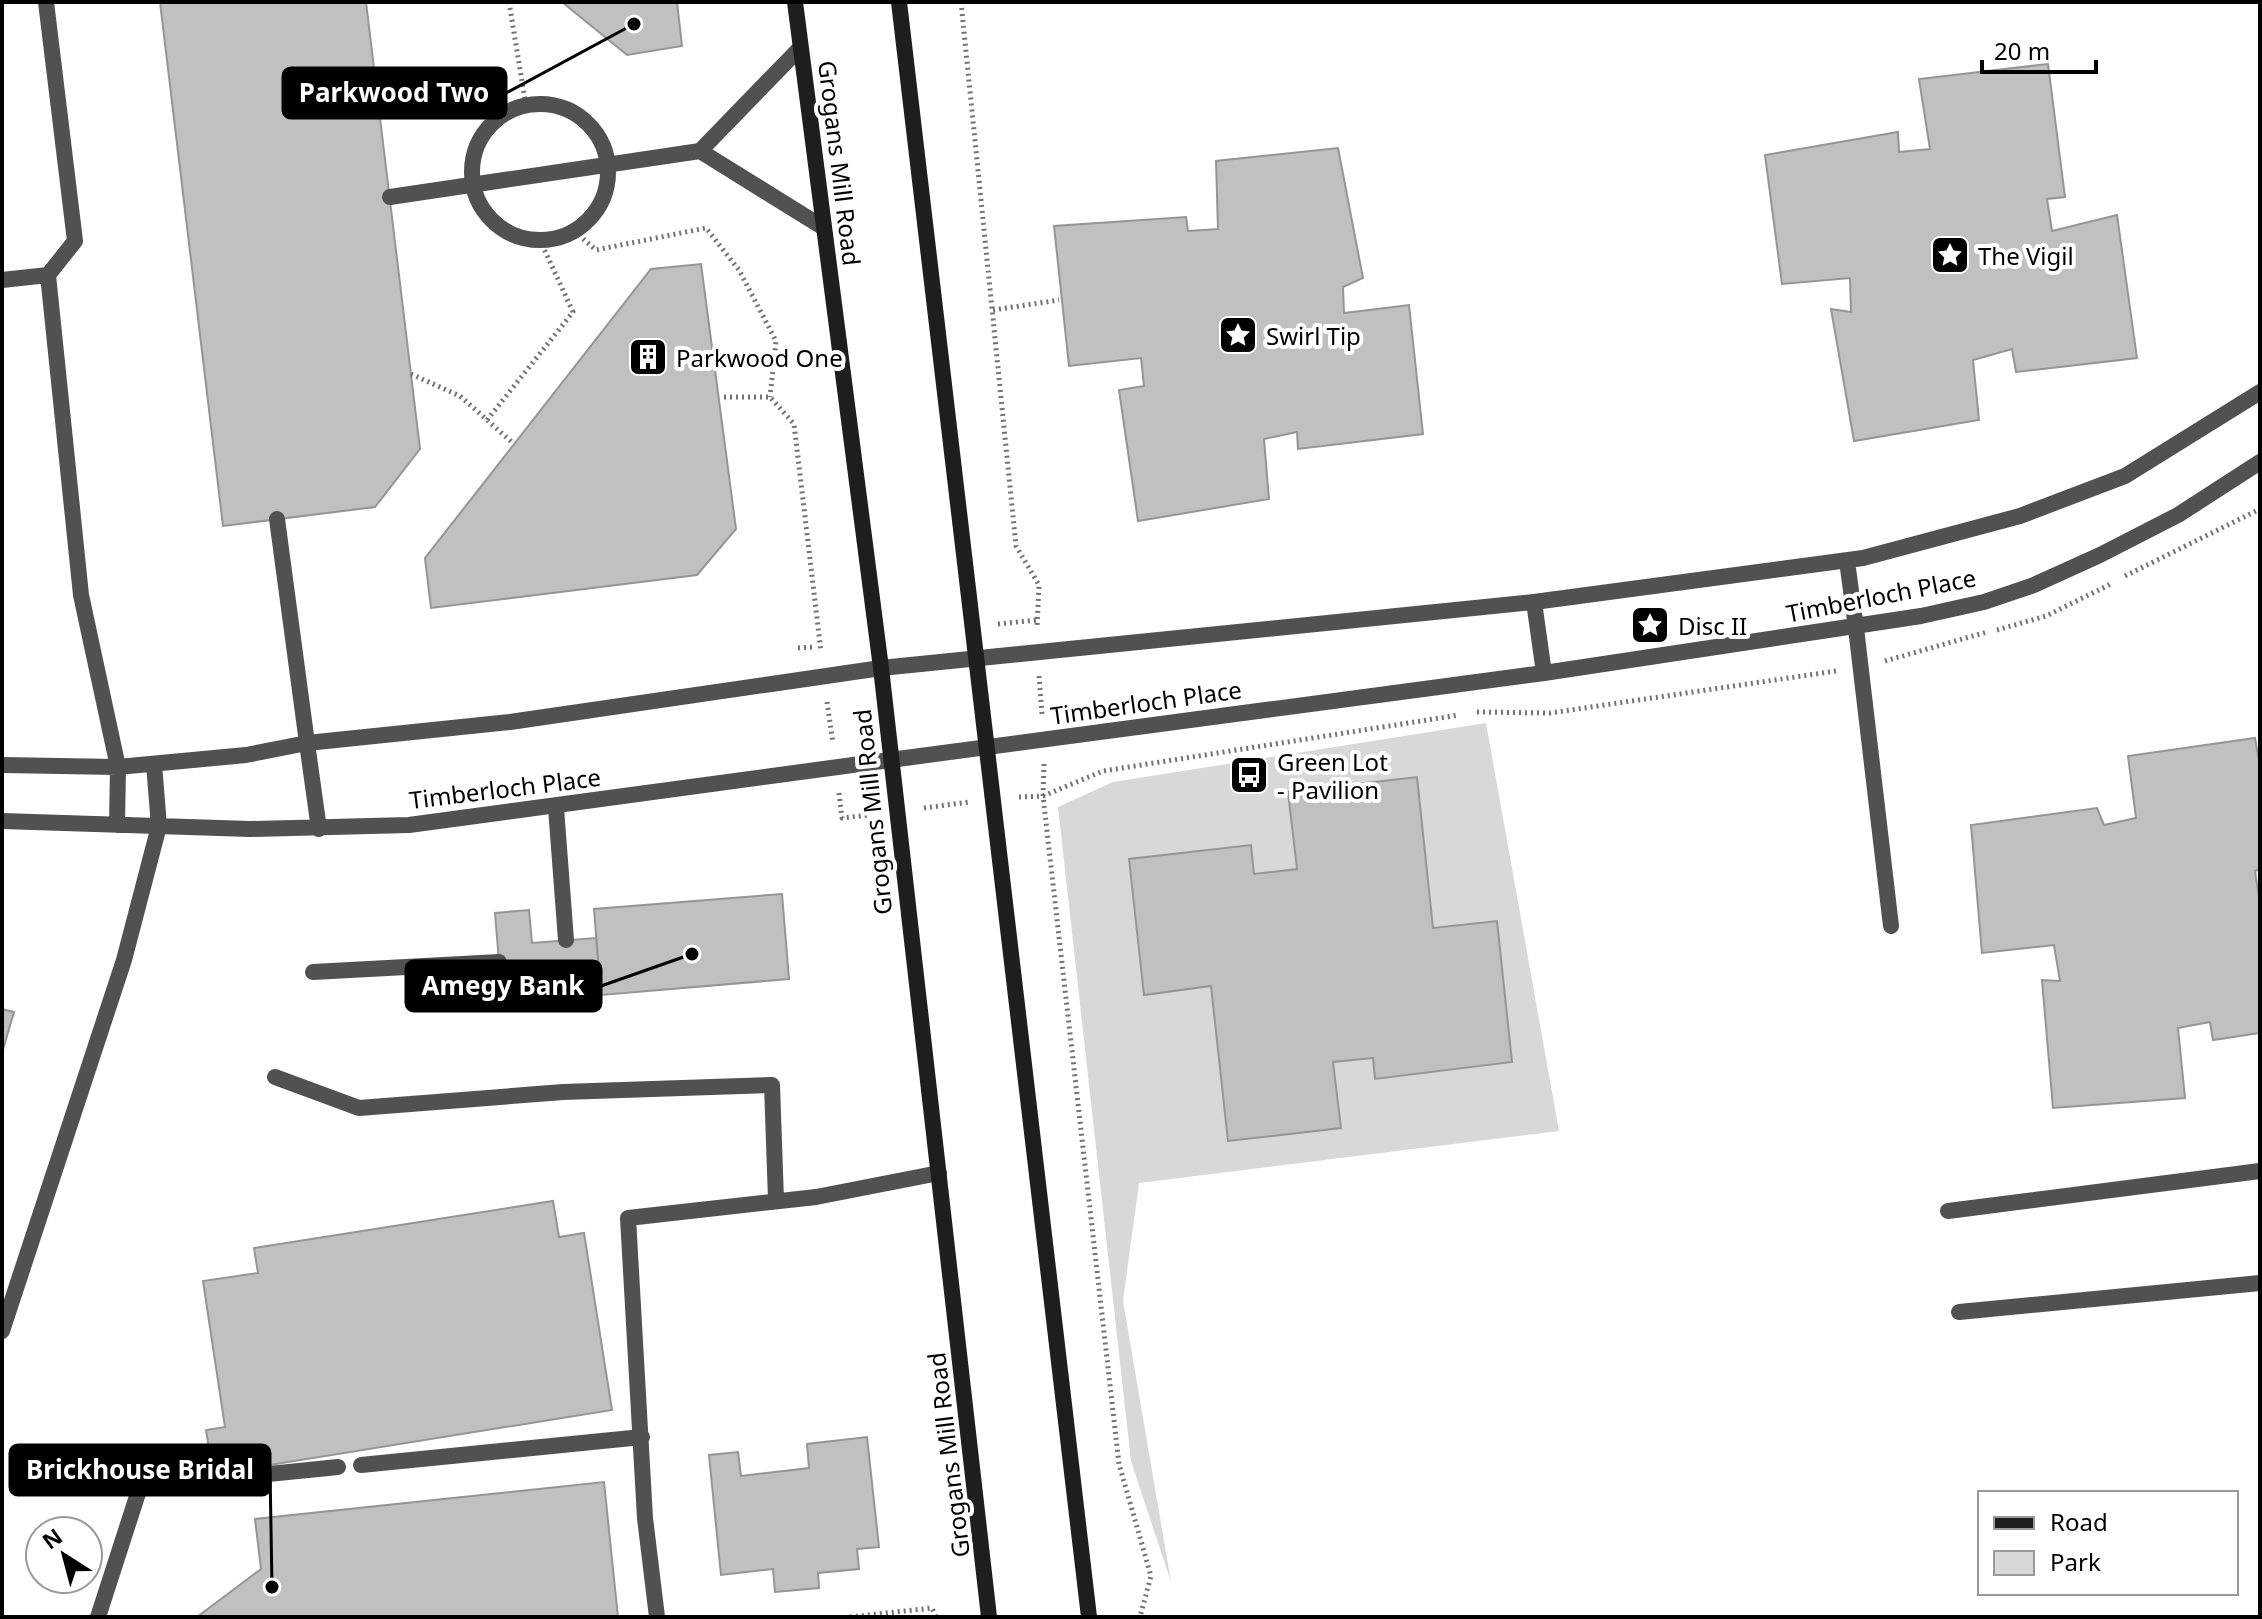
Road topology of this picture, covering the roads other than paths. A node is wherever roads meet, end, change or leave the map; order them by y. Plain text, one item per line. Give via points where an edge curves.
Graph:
1 (46, 2) edge
2 (795, 2) edge
3 (899, 2) edge
4 (800, 48) junction
5 (700, 151) junction
6 (608, 164) junction
7 (472, 183) junction
8 (390, 197) dead end
9 (824, 228) junction
10 (48, 275) junction
11 (2, 280) edge
12 (2260, 392) edge
13 (2260, 462) edge
14 (277, 519) dead end
15 (1847, 561) junction
16 (1534, 602) junction
17 (1856, 628) junction
18 (978, 657) junction
19 (881, 668) junction
20 (1544, 673) junction
21 (307, 743) junction
22 (988, 747) junction
23 (890, 760) junction
24 (154, 764) junction
25 (2, 765) edge
26 (118, 767) junction
27 (556, 808) junction
28 (2, 821) edge
29 (117, 825) junction
30 (159, 826) junction
31 (319, 829) junction
32 (1891, 926) dead end
33 (566, 940) dead end
34 (499, 962) dead end
35 (313, 972) dead end
36 (275, 1077) dead end
37 (2260, 1171) edge
38 (939, 1173) junction
39 (776, 1200) junction
40 (1948, 1211) dead end
41 (2260, 1283) edge
42 (1959, 1312) dead end
43 (2, 1331) edge
44 (642, 1437) junction
45 (361, 1465) dead end
46 (338, 1467) dead end
47 (98, 1617) edge
48 (657, 1617) edge
49 (989, 1617) edge
50 (1089, 1617) edge

1 - 10 street via 75,241
2 - 4 main road, Grogans Mill Road
3 - 18 main road
4 - 5 street
4 - 9 main road, Grogans Mill Road
5 - 6 street
5 - 9 street
6 - 7 street
6 - 7 street via 593,216 574,231 540,240 499,227 480,206
6 - 7 street via 596,133 579,116 562,107 526,106 503,115 486,131 473,157
7 - 8 street
9 - 19 main road, Grogans Mill Road
10 - 11 street
10 - 26 street via 81,595
12 - 15 street, Timberloch Place via 2125,476 1962,534
13 - 17 street, Timberloch Place via 2178,515 2034,585 1984,602
14 - 21 street
15 - 16 street, Timberloch Place
15 - 17 street
16 - 18 street, Timberloch Place
16 - 20 street
17 - 20 street, Timberloch Place
17 - 32 street
18 - 19 street, Timberloch Place
18 - 22 main road
19 - 21 street, Timberloch Place via 510,722
19 - 23 main road, Grogans Mill Road
20 - 22 street, Timberloch Place
21 - 24 street, Timberloch Place
21 - 31 street
22 - 23 street, Timberloch Place
22 - 50 main road
23 - 27 street, Timberloch Place
23 - 38 main road, Grogans Mill Road
24 - 26 street, Timberloch Place
24 - 30 street
25 - 26 street, Timberloch Place
26 - 29 street
27 - 31 street, Timberloch Place
27 - 33 street
28 - 29 street, Timberloch Place
29 - 30 street, Timberloch Place
30 - 31 street, Timberloch Place
30 - 43 street via 124,960
34 - 35 street
36 - 39 street via 359,1108 563,1092 772,1085
37 - 40 street
38 - 39 street
38 - 49 main road, Grogans Mill Road
39 - 44 street via 628,1218
41 - 42 street
44 - 45 street
44 - 48 street
46 - 47 street via 140,1487

